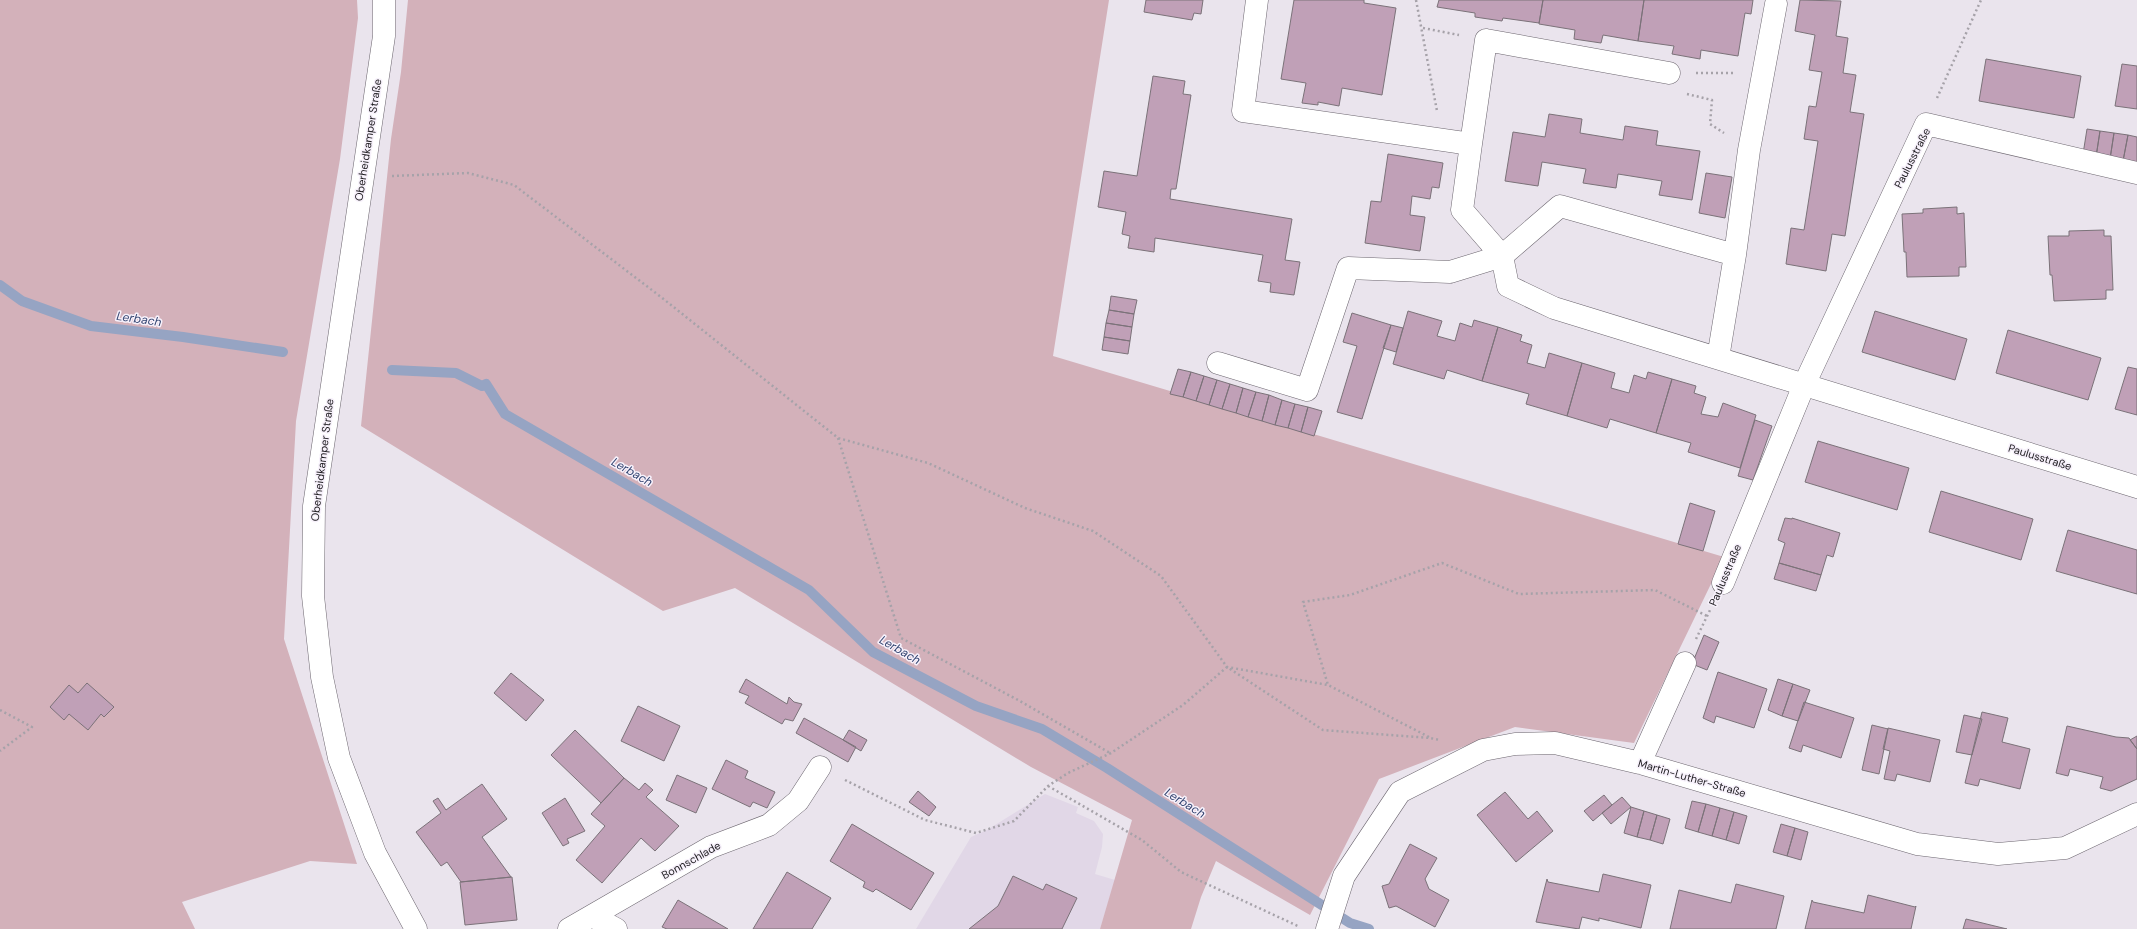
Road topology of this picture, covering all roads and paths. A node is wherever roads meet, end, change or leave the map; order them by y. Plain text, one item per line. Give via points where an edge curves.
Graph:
1 (384, 0) edge
2 (1257, 0) edge
3 (1416, 0) edge
4 (1981, 0) edge
5 (1776, 4) dead end
6 (1422, 28) junction
7 (1486, 40) junction
8 (1678, 73) junction
9 (1737, 73) dead end
10 (1934, 105) dead end
11 (1710, 124) dead end
12 (1442, 139) junction
13 (1472, 144) junction
14 (2137, 173) edge
15 (362, 177) junction
16 (1734, 255) junction
17 (1502, 256) junction
18 (1718, 358) junction
19 (1218, 363) dead end
20 (1804, 386) junction
21 (838, 438) junction
22 (2137, 486) edge
23 (1723, 583) joint
24 (1707, 616) junction
25 (1685, 663) joint
26 (1227, 667) junction
27 (1328, 685) junction
28 (0, 710) edge
29 (1430, 738) junction
30 (1483, 750) junction
31 (0, 751) edge
32 (1111, 753) junction
33 (1640, 763) junction
34 (820, 767) joint
35 (1048, 786) junction
36 (2137, 814) edge
37 (592, 916) junction
38 (1328, 925) edge
39 (416, 929) edge
40 (569, 929) edge
41 (616, 929) edge
42 (1306, 929) edge

1 - 15 street, Oberheidkamper Straße via 384,36
2 - 12 street via 1243,110
3 - 6 path
4 - 10 path
5 - 16 street via 1749,150
6 - 7 path
6 - 12 path
7 - 8 street
7 - 13 street
8 - 9 path
8 - 11 path via 1686,93 1712,100
12 - 13 street
13 - 17 street via 1462,210
14 - 20 street, Paulusstraße via 1926,124
15 - 21 path via 468,173 514,185 661,297
15 - 39 street, Oberheidkamper Straße via 314,506 313,596 322,678 339,758 375,853
16 - 17 street via 1560,206
16 - 18 street
17 - 18 street, Paulusstraße via 1508,286 1554,308
17 - 19 street via 1450,272 1348,268 1307,390
18 - 20 street, Paulusstraße
20 - 22 street, Paulusstraße
20 - 23 street, Paulusstraße
21 - 26 path via 928,463 1025,508 1093,531 1161,576
21 - 32 path via 901,638
23 - 24 path, Paulusstraße
24 - 25 path, Paulusstraße
24 - 27 path via 1654,590 1519,594 1442,563 1350,595 1303,602
25 - 33 street
26 - 27 path
26 - 29 path via 1323,730
26 - 32 path via 1183,705
27 - 29 path
28 - 31 path via 32,728
29 - 30 path
30 - 33 street, Martin-Luther-Straße via 1515,744 1555,743
30 - 38 street, Martin-Luther-Straße via 1400,792 1344,876
32 - 35 path via 1068,773
33 - 36 street, Martin-Luther-Straße via 1917,844 1998,854 2065,848
34 - 35 path via 925,820 976,833 1014,821
34 - 37 street, Bonnschlade via 798,801 769,825 711,847
35 - 42 path via 1142,840 1181,872
37 - 40 street, Bonnschlade
37 - 41 street

